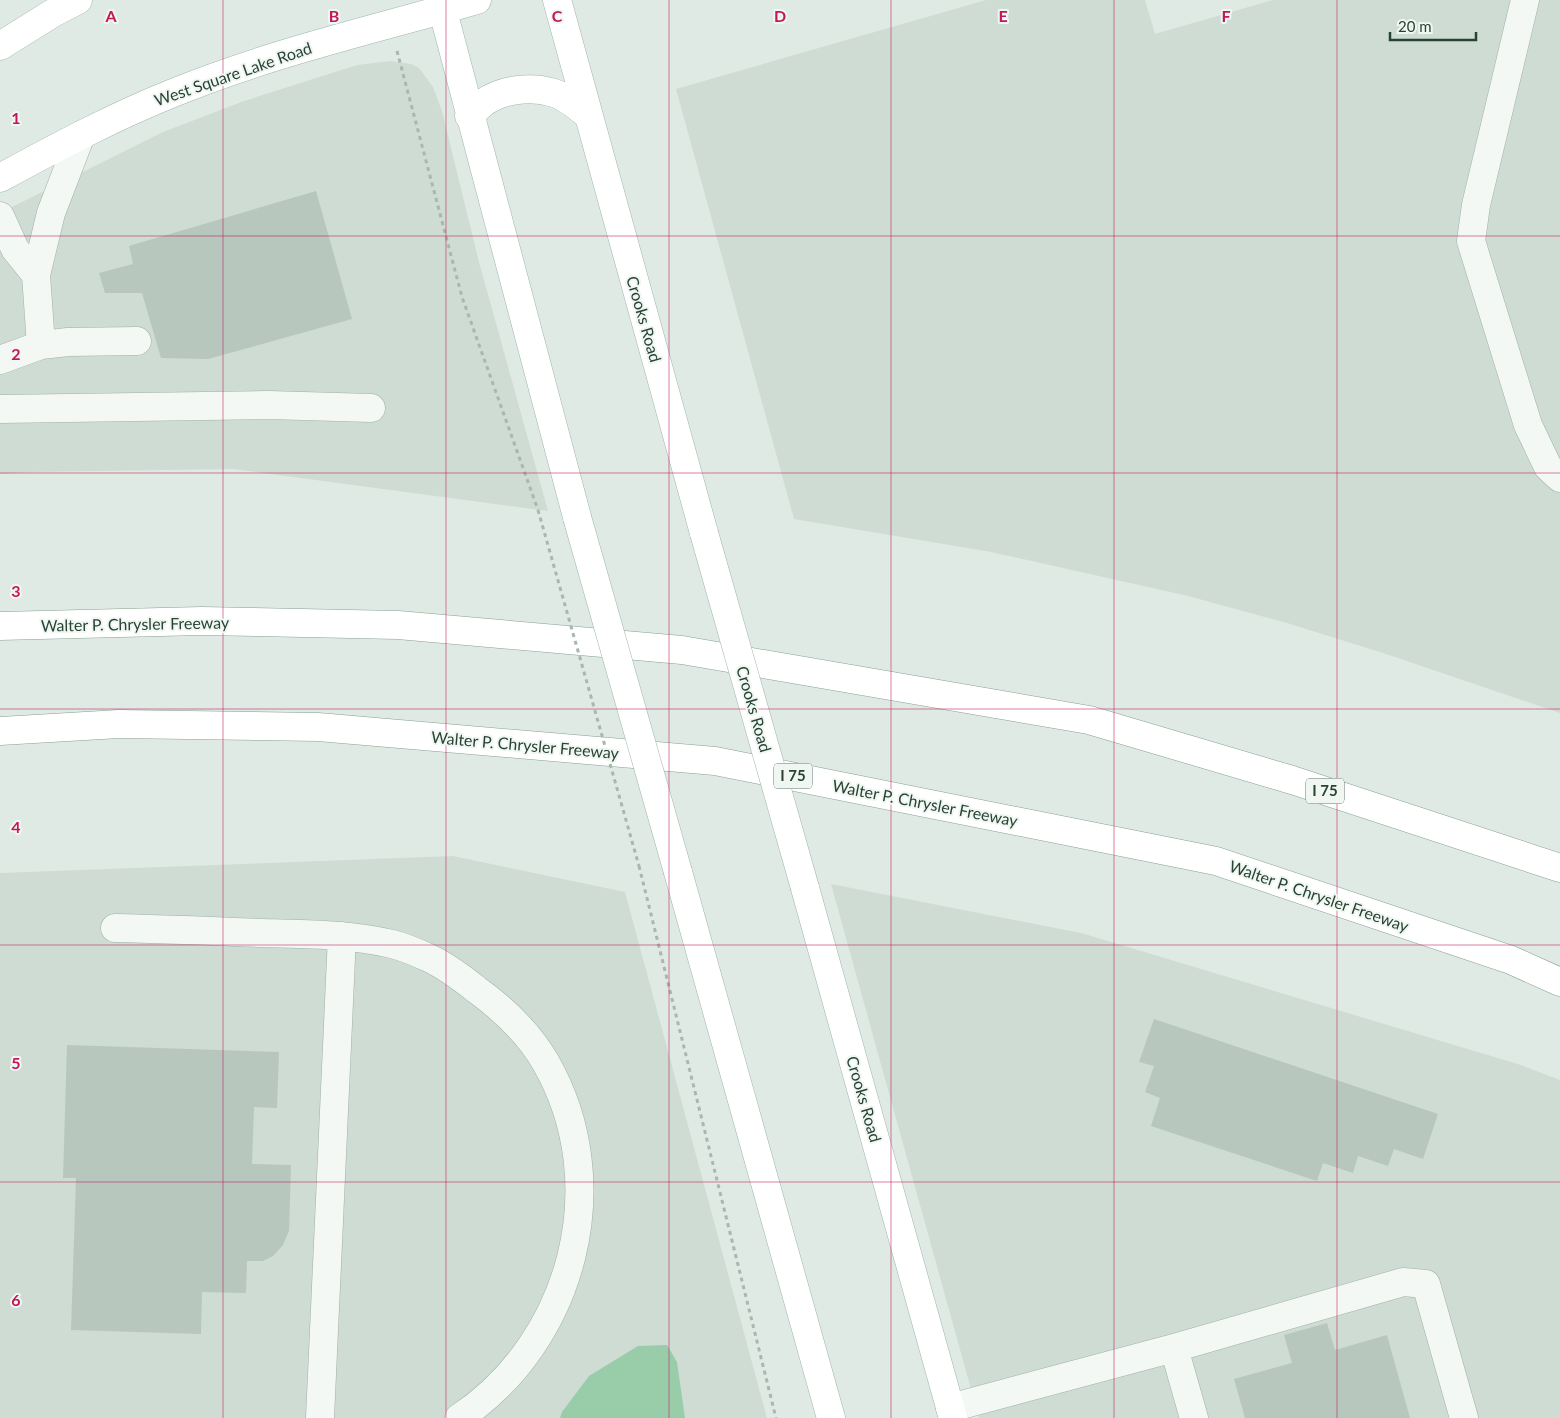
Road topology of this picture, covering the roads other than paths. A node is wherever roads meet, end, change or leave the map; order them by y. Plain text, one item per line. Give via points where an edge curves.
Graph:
1 (78, 0) edge
2 (477, 0) edge
3 (557, 0) edge
4 (1525, 0) edge
5 (441, 5) edge
6 (0, 46) edge
7 (469, 116) junction
8 (589, 116) junction
9 (81, 135) junction
10 (0, 178) edge
11 (0, 216) edge
12 (36, 275) junction
13 (137, 341) dead end
14 (41, 345) junction
15 (0, 360) edge
16 (371, 408) dead end
17 (0, 409) edge
18 (1560, 478) edge
19 (0, 626) edge
20 (0, 731) edge
21 (1560, 868) edge
22 (115, 928) dead end
23 (342, 936) junction
24 (1560, 982) edge
25 (1174, 1348) junction
26 (951, 1413) edge
27 (320, 1418) edge
28 (459, 1418) edge
29 (831, 1418) edge
30 (1194, 1418) edge
31 (1464, 1418) edge

1 - 6 main road
2 - 5 main road, West Square Lake Road
3 - 8 main road, Crooks Road
4 - 18 lane via 1476,205 1471,241 1528,425 1548,467
5 - 7 main road
5 - 9 main road, West Square Lake Road via 226,73
7 - 8 main road via 498,94 536,90 554,93
7 - 29 main road, bridge via 577,517
8 - 26 main road, Crooks Road, bridge
9 - 10 main road, West Square Lake Road
9 - 12 lane via 50,213
11 - 12 lane via 15,249
12 - 14 lane
13 - 14 lane
14 - 15 lane
16 - 17 lane via 250,405
19 - 21 main road, Walter P. Chrysler Freeway / I 75 via 201,622 398,625 682,650 1089,720 1292,780
20 - 24 main road, Walter P. Chrysler Freeway / I 75 via 119,724 318,727 715,761 1216,861 1511,960
22 - 23 lane
23 - 27 lane
23 - 28 lane via 394,944 431,959 486,996 510,1018 545,1061 556,1081 573,1129 579,1162 578,1220 574,1246 555,1306 523,1359 499,1387
25 - 26 lane
25 - 30 lane
25 - 31 lane via 1403,1282 1426,1284

